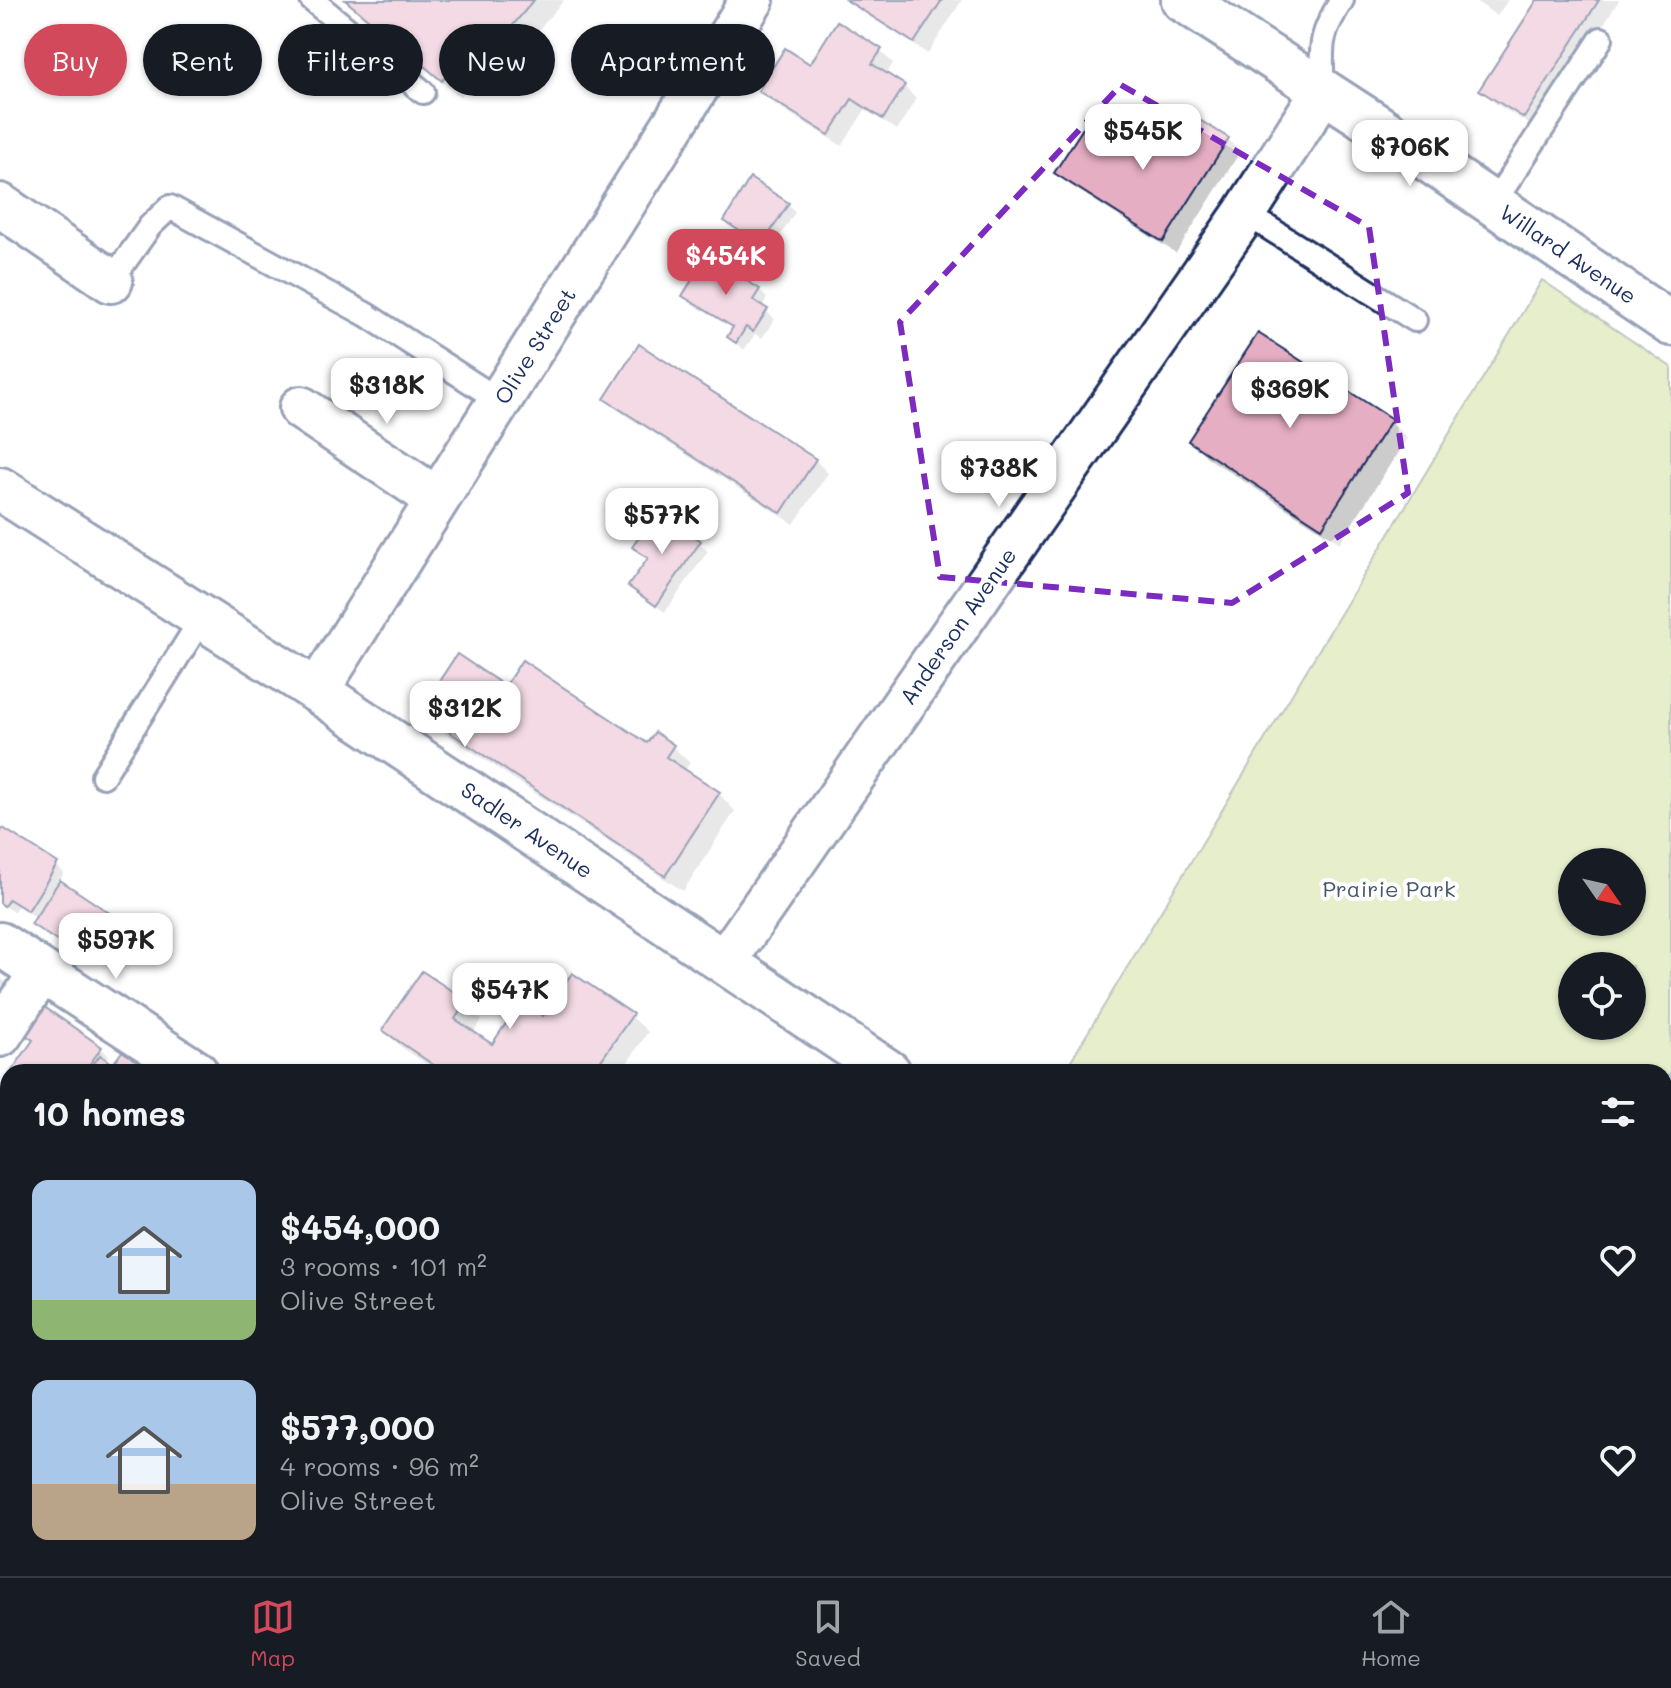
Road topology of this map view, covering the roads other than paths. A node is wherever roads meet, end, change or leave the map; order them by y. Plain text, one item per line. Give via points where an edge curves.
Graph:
1 (312, 0) edge
2 (752, 0) edge
3 (1183, 0) edge
4 (1342, 0) edge
5 (341, 24) edge
6 (1601, 39) dead end
7 (1323, 91) junction
8 (1493, 204) junction
9 (0, 205) edge
10 (1245, 213) junction
11 (111, 281) joint
12 (1415, 320) dead end
13 (1671, 324) edge
14 (500, 401) junction
15 (301, 408) dead end
16 (0, 489) edge
17 (437, 499) junction
18 (202, 618) junction
19 (317, 691) junction
20 (103, 776) dead end
21 (0, 944) edge
22 (725, 961) junction
23 (41, 972) junction
24 (0, 1035) edge
25 (184, 1064) edge
26 (877, 1064) edge

1 - 5 lane
2 - 14 street, Olive Street
3 - 7 street, Willard Avenue
4 - 7 lane via 1321,42
6 - 8 lane
7 - 8 street, Willard Avenue
7 - 10 street, Anderson Avenue
8 - 13 street, Willard Avenue
9 - 11 street
10 - 12 lane
10 - 22 street, Anderson Avenue
11 - 14 lane via 170,207 367,315
14 - 17 street, Olive Street
15 - 17 street
16 - 18 street, Sadler Avenue
17 - 19 street, Olive Street
18 - 19 street, Sadler Avenue
18 - 20 lane
19 - 22 street, Sadler Avenue
21 - 23 street
22 - 26 street, Sadler Avenue
23 - 24 street
23 - 25 street

